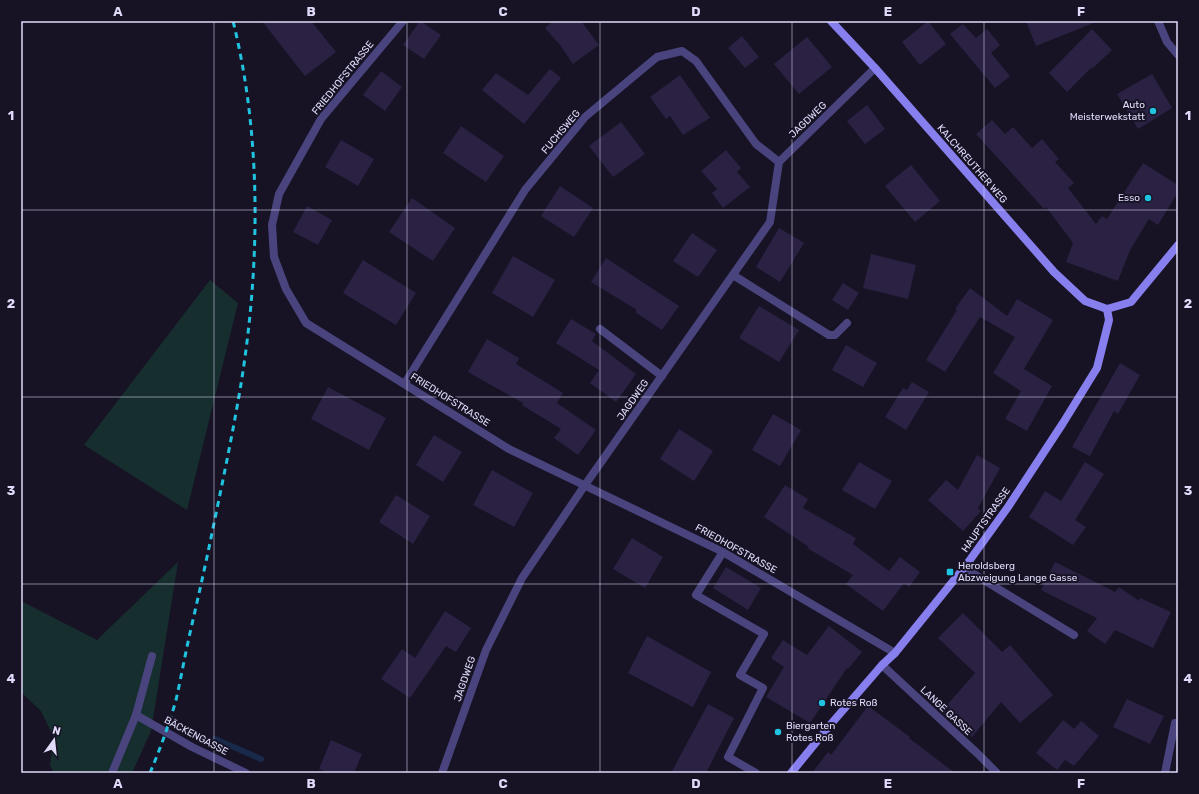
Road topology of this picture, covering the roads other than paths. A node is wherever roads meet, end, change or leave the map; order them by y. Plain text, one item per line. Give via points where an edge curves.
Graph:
1 (403, 21) edge
2 (832, 21) edge
3 (1158, 21) edge
4 (1178, 55) edge
5 (875, 68) junction
6 (779, 162) junction
7 (1178, 245) edge
8 (733, 275) junction
9 (1107, 309) junction
10 (847, 323) dead end
11 (600, 329) dead end
12 (662, 376) junction
13 (405, 383) junction
14 (585, 485) junction
15 (723, 552) junction
16 (964, 568) junction
17 (1074, 635) dead end
18 (896, 653) junction
19 (152, 656) dead end
20 (882, 665) junction
21 (136, 715) junction
22 (1175, 723) dead end
23 (112, 773) edge
24 (246, 773) edge
25 (442, 773) edge
26 (756, 773) edge
27 (791, 773) edge
28 (997, 773) edge
29 (1166, 773) edge

1 - 13 street, FRIEDHOFSTRASSE via 321,119 279,194 272,225 274,256 286,289 306,323
2 - 5 street, KALCHREUTHER WEG
3 - 4 street via 1167,42
5 - 6 street, JAGDWEG
5 - 9 street, KALCHREUTHER WEG via 1054,272 1085,301
6 - 8 street, JAGDWEG via 770,222
6 - 13 street, FUCHSWEG via 756,144 696,61 682,51 657,57 585,117 525,190
7 - 9 street via 1131,302
8 - 10 street via 829,335 835,335
8 - 12 street, JAGDWEG
9 - 16 street, HAUPTSTRASSE via 1109,320 1097,368 1008,507
11 - 12 street
12 - 14 street, JAGDWEG
13 - 14 street, FRIEDHOFSTRASSE via 509,449
14 - 15 street, FRIEDHOFSTRASSE
14 - 25 street, JAGDWEG via 522,578 486,650
15 - 18 street, FRIEDHOFSTRASSE
15 - 26 street via 696,595 764,634 740,675 763,688 728,757
16 - 17 street
16 - 18 street, HAUPTSTRASSE
18 - 20 street, HAUPTSTRASSE
19 - 21 street
20 - 27 street, HAUPTSTRASSE
20 - 28 street, LANGE GASSE
21 - 23 street
21 - 24 street, BÄCKENGASSE via 192,747
22 - 29 street

